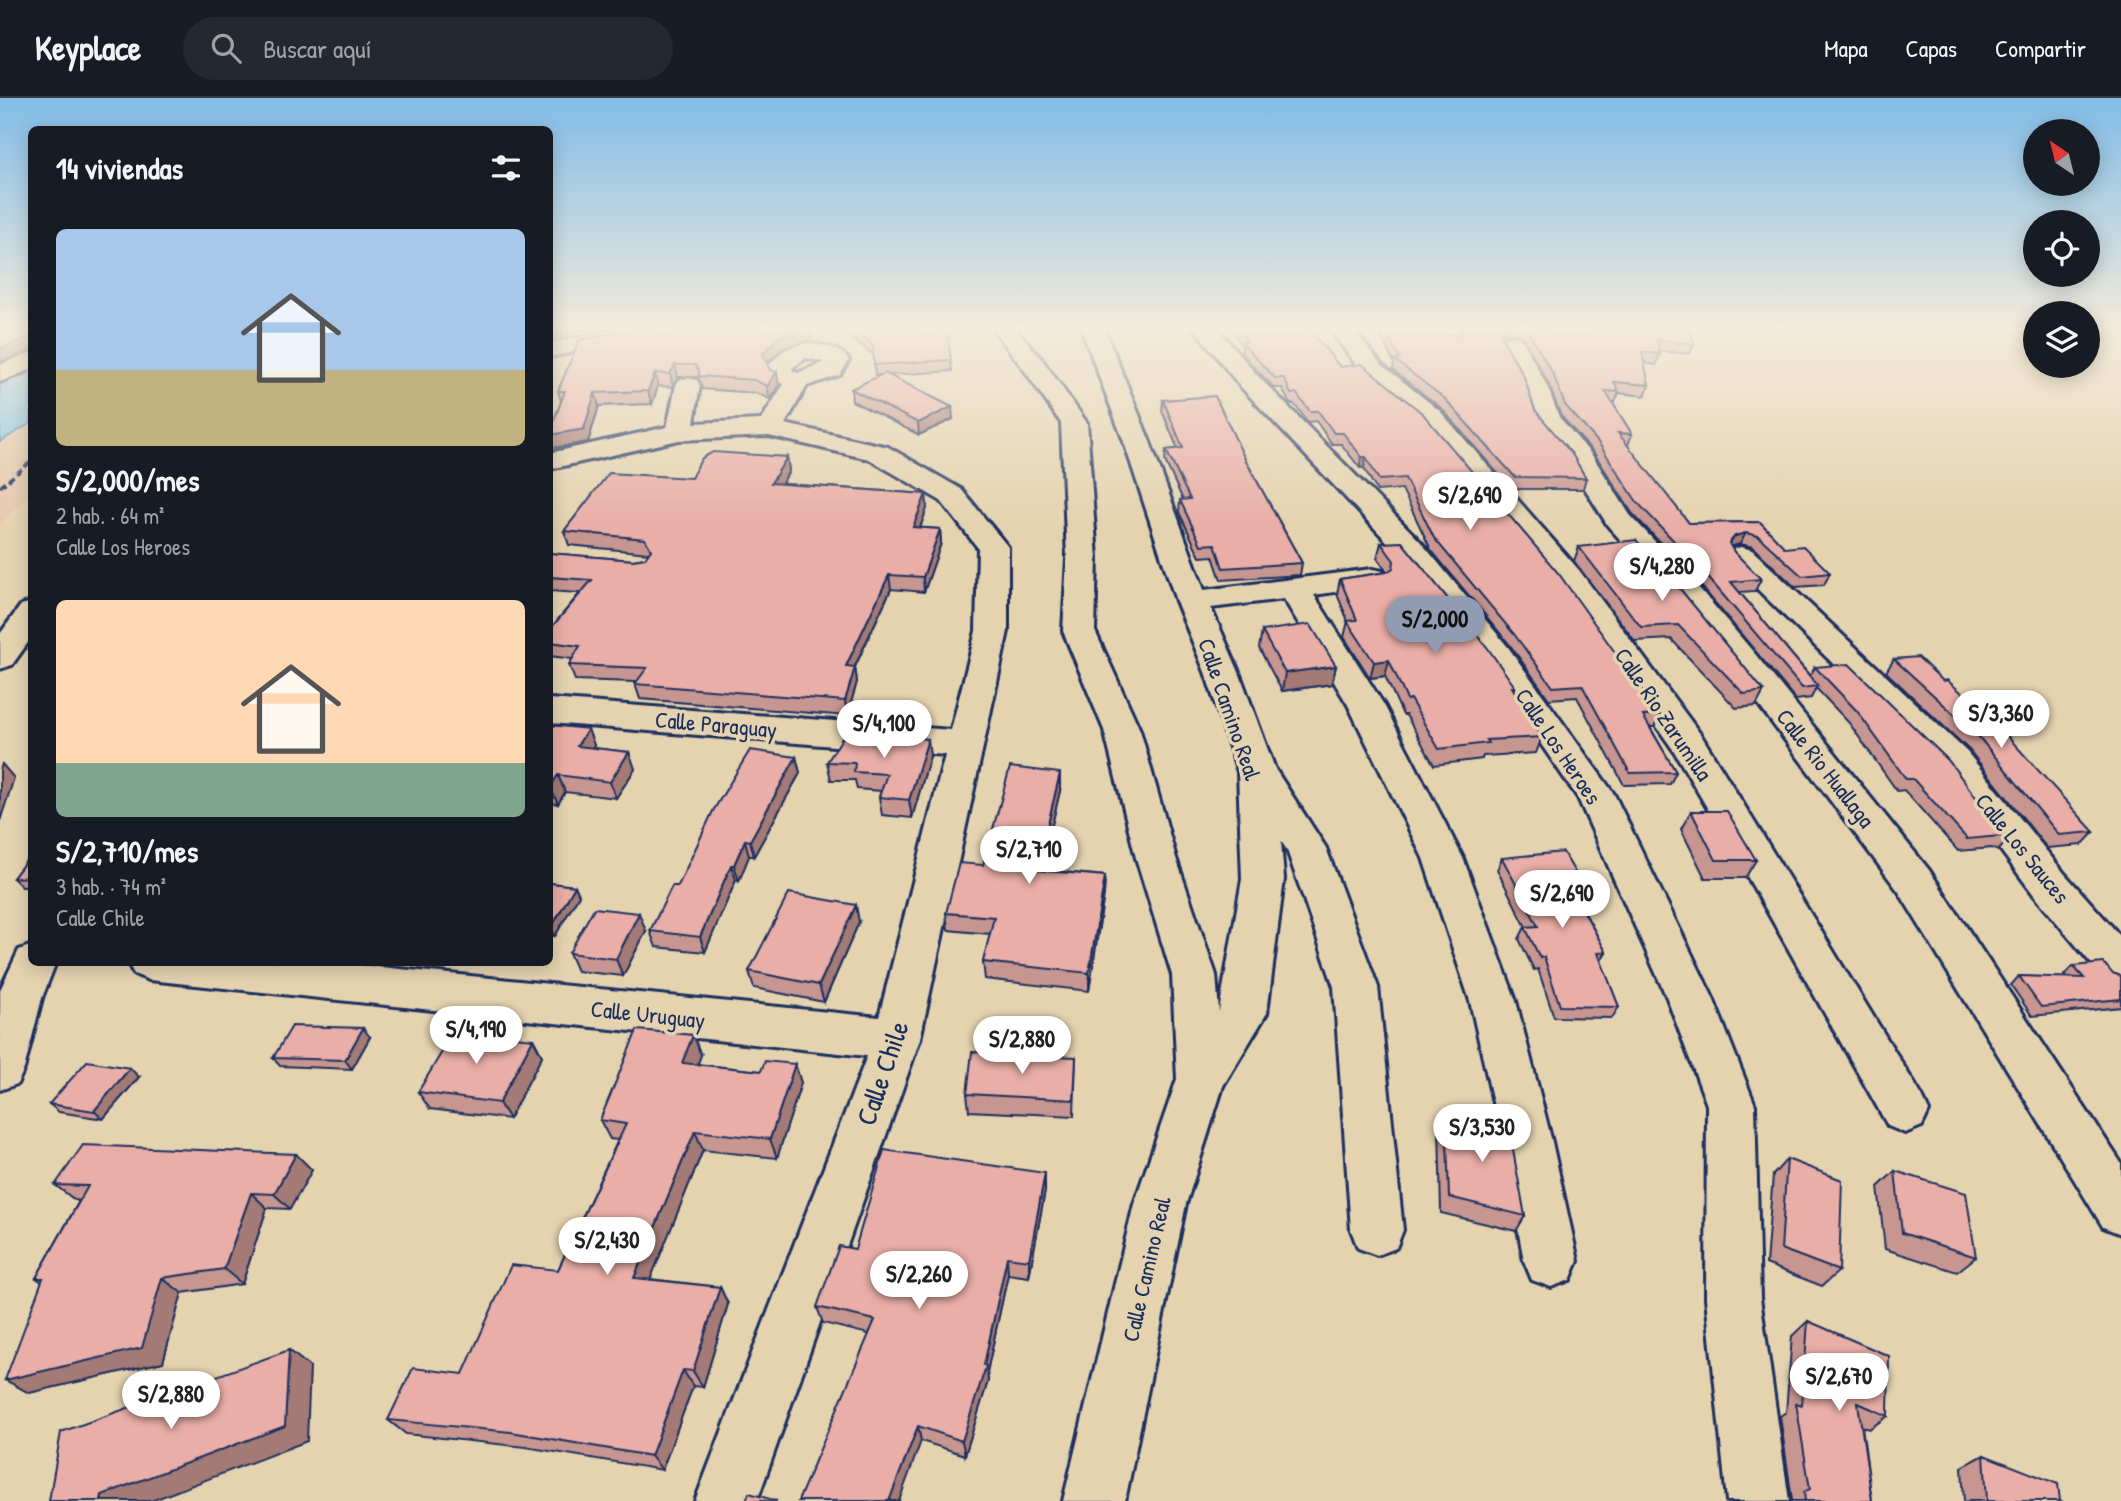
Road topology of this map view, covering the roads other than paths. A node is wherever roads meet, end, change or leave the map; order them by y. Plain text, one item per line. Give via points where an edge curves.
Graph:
1 (687, 393) edge
2 (790, 393) edge
3 (1053, 393) edge
4 (1119, 393) edge
5 (1261, 393) edge
6 (1402, 393) edge
7 (1538, 393) edge
8 (769, 428) junction
9 (679, 432) junction
10 (553, 460) edge
11 (1741, 556) edge
12 (1372, 578) edge
13 (1294, 589) junction
14 (1192, 601) junction
15 (28, 618) edge
16 (0, 658) edge
17 (553, 711) edge
18 (966, 744) junction
19 (1257, 772) junction
20 (32, 966) edge
21 (188, 966) edge
22 (2121, 967) edge
23 (897, 1039) junction
24 (0, 1069) edge
25 (1201, 1079) junction
26 (1905, 1111) dead end
27 (2121, 1209) edge
28 (1377, 1230) dead end
29 (1551, 1261) dead end
30 (726, 1501) edge
31 (1094, 1501) edge
32 (1758, 1501) edge

1 - 9 street
2 - 8 street
3 - 25 street via 1074,423 1082,558 1079,631 1122,730 1194,975
4 - 14 street, Calle Camino Real
5 - 32 street, Calle Los Heroes via 1409,547 1496,654 1595,794 1690,998 1731,1105 1733,1298
6 - 26 street, Calle Rio Zarumilla via 1431,417 1576,588 1688,744
7 - 27 street, Calle Rio Huallaga via 1548,419 1582,461 1618,520 1743,661 1914,881
8 - 9 street, Calle Chile
8 - 18 street, Calle Chile via 878,453 951,495 993,547 992,631
9 - 10 street, Calle Chile
11 - 22 street, Calle Los Sauces via 1954,761 2049,884
12 - 13 street
13 - 14 street
13 - 29 street via 1366,705 1443,858 1493,1001
14 - 19 street, Calle Camino Real
15 - 16 street
17 - 18 street, Calle Paraguay
18 - 23 street, Calle Chile
19 - 25 street, Calle Camino Real via 1262,879 1244,1013
19 - 28 street via 1306,848 1356,987
20 - 24 street
21 - 23 street, Calle Uruguay
23 - 30 street, Calle Chile
25 - 31 street, Calle Camino Real via 1160,1204

